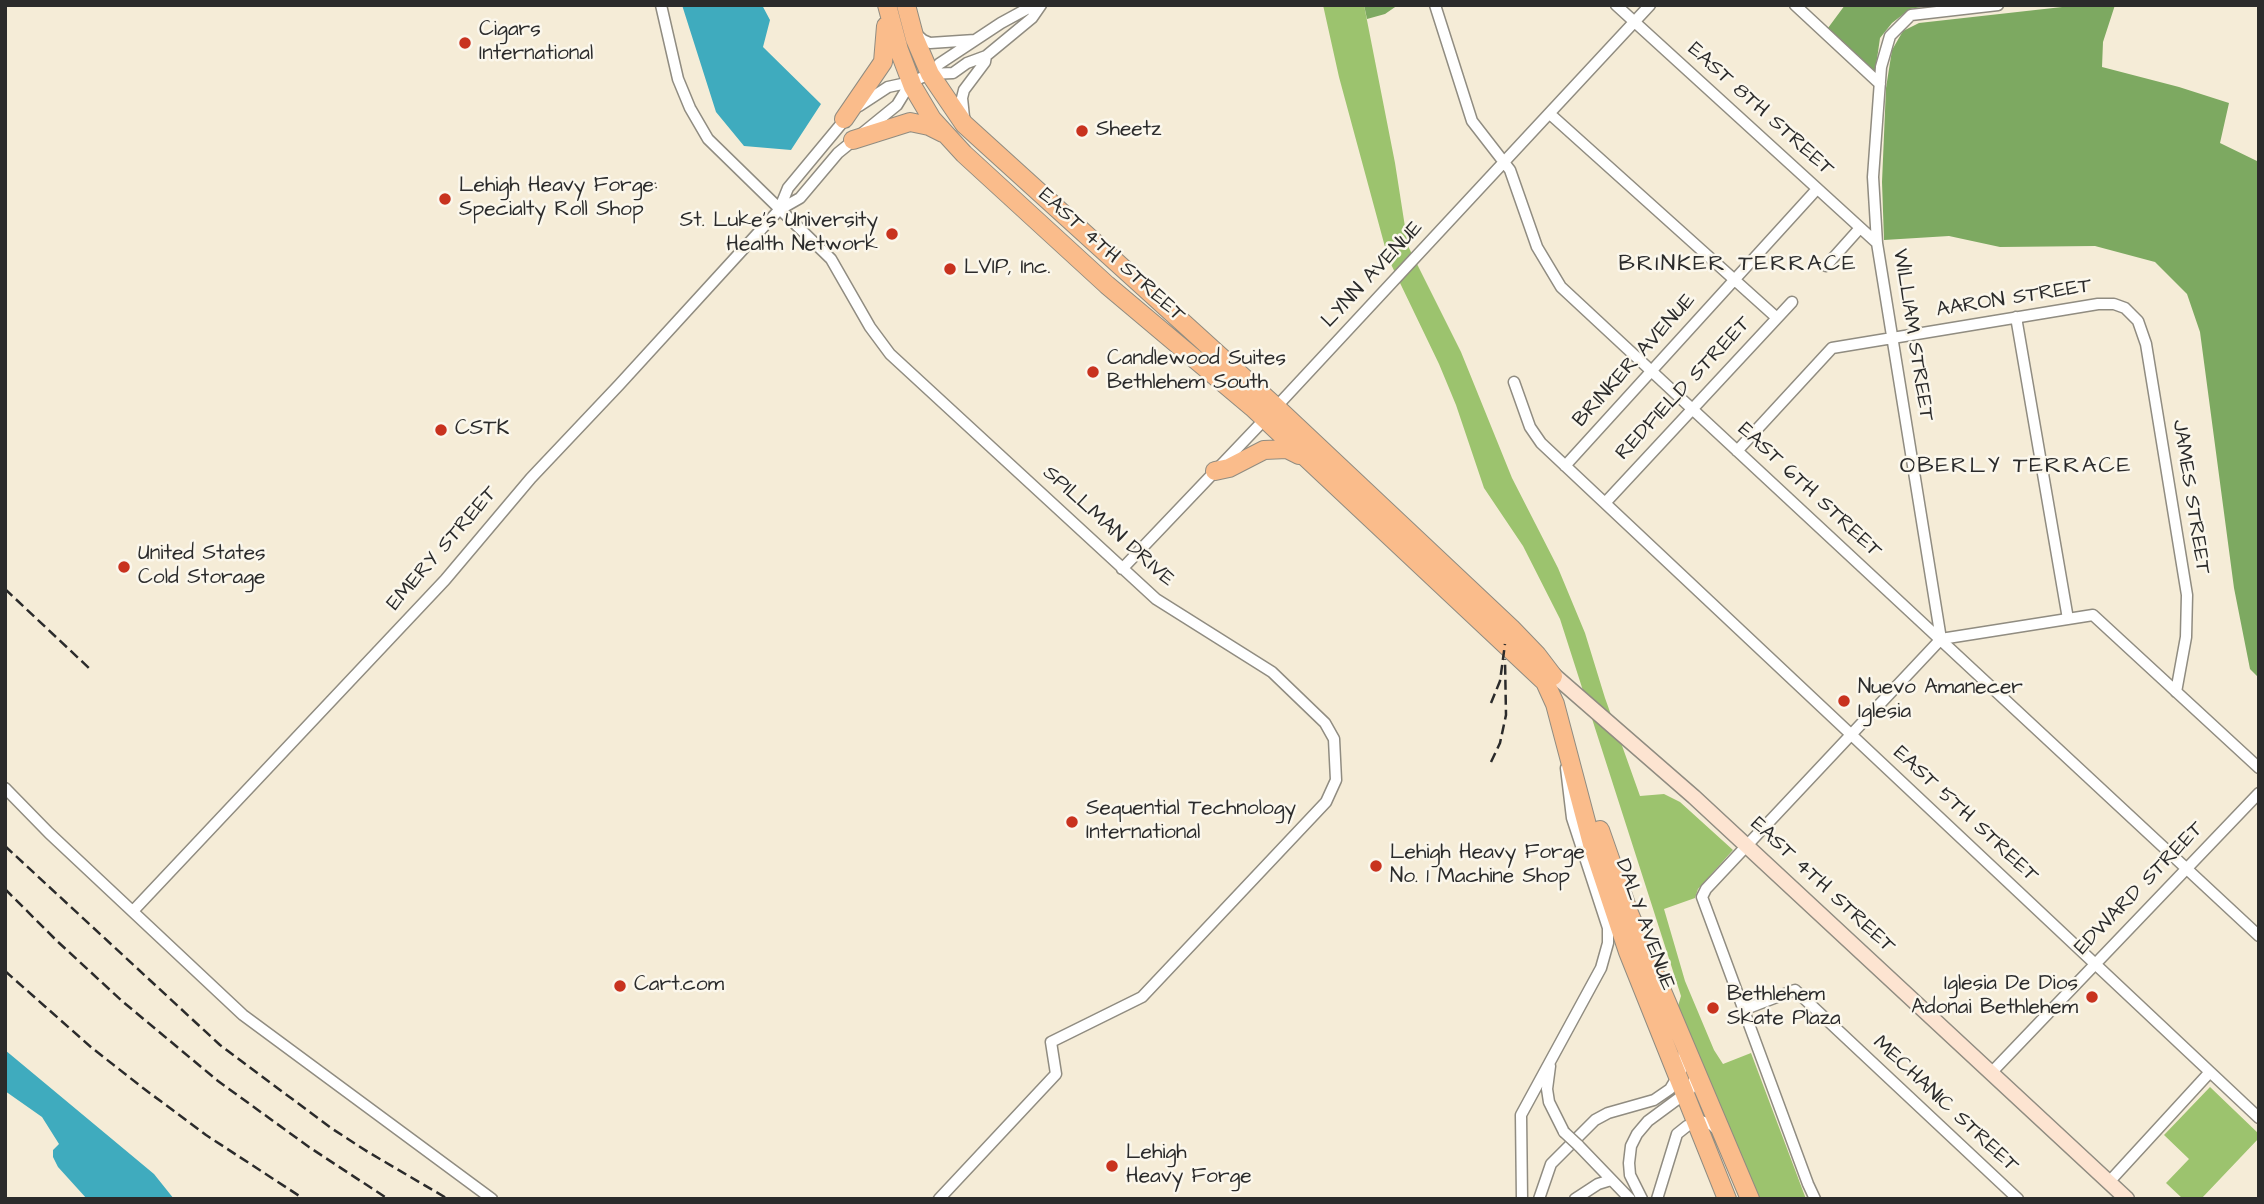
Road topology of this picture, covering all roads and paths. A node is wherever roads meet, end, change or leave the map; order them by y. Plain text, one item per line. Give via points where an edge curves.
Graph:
1 (661, 5) edge
2 (886, 5) edge
3 (906, 5) edge
4 (1034, 5) edge
5 (1041, 5) edge
6 (1435, 5) edge
7 (1616, 5) edge
8 (1650, 5) edge
9 (1795, 5) edge
10 (1998, 5) edge
11 (1635, 22) junction
12 (911, 27) junction
13 (975, 40) junction
14 (986, 56) junction
15 (930, 74) junction
16 (911, 82) junction
17 (1880, 84) junction
18 (1550, 114) junction
19 (844, 119) junction
20 (967, 126) junction
21 (945, 135) junction
22 (853, 140) junction
23 (1505, 162) junction
24 (1817, 189) junction
25 (779, 210) junction
26 (1860, 228) junction
27 (1877, 243) junction
28 (1826, 266) dead end
29 (1735, 280) junction
30 (1792, 302) dead end
31 (2130, 312) joint
32 (2016, 317) junction
33 (1777, 318) junction
34 (1893, 338) junction
35 (1651, 371) junction
36 (1514, 382) dead end
37 (1693, 410) junction
38 (1271, 413) junction
39 (1737, 451) junction
40 (1313, 463) junction
41 (1565, 466) junction
42 (1215, 471) junction
43 (1605, 503) junction
44 (1122, 569) junction
45 (2068, 619) junction
46 (1503, 630) junction
47 (1941, 639) junction
48 (1537, 666) junction
49 (2176, 692) junction
50 (1563, 734) junction
51 (1851, 735) junction
52 (2259, 768) edge
53 (5, 788) edge
54 (2259, 793) edge
55 (1746, 847) junction
56 (2186, 868) junction
57 (133, 911) junction
58 (2259, 936) edge
59 (2095, 964) junction
60 (1743, 1010) junction
61 (1684, 1041) junction
62 (1555, 1054) junction
63 (1697, 1072) junction
64 (2210, 1072) junction
65 (1991, 1073) junction
66 (1682, 1086) junction
67 (2259, 1118) edge
68 (1697, 1122) junction
69 (1722, 1135) junction
70 (1611, 1180) junction
71 (2109, 1182) junction
72 (492, 1199) edge
73 (939, 1199) edge
74 (1522, 1199) edge
75 (1539, 1199) edge
76 (1575, 1199) edge
77 (1630, 1199) edge
78 (1642, 1199) edge
79 (1657, 1199) edge
80 (1727, 1199) edge
81 (1750, 1199) edge
82 (1815, 1199) edge
83 (2018, 1199) edge
84 (2127, 1199) edge

1 - 25 street, SPILLMAN DRIVE via 678,79 702,129 715,148
2 - 16 highway, EAST 4TH STREET
2 - 19 highway via 883,62
3 - 12 highway, EAST 4TH STREET
4 - 13 street, EMERY STREET
5 - 14 street, EMERY STREET
6 - 23 street, EAST 6TH STREET via 1472,121
7 - 11 street, EAST 8TH STREET
8 - 11 street, LYNN AVENUE
9 - 17 street
10 - 17 street, WILLIAM STREET via 1911,15 1886,44
11 - 18 street, LYNN AVENUE
11 - 24 street, EAST 8TH STREET
12 - 13 street via 930,43
12 - 15 highway, EAST 4TH STREET
13 - 15 street, EMERY STREET
14 - 15 street, EMERY STREET via 953,73
14 - 20 street via 964,90
15 - 16 street, EMERY STREET
15 - 20 highway, EAST 4TH STREET
16 - 19 street, EMERY STREET via 888,87
16 - 21 highway, EAST 4TH STREET
16 - 22 street, EMERY STREET via 897,105
17 - 27 street, WILLIAM STREET via 1873,177
18 - 23 street, LYNN AVENUE
18 - 29 street
19 - 25 street, EMERY STREET via 788,188
20 - 38 highway, EAST 4TH STREET
21 - 22 highway via 910,122
21 - 38 highway, EAST 4TH STREET via 1107,285
22 - 25 street, EMERY STREET via 800,198
23 - 35 street, EAST 6TH STREET via 1537,247 1554,278
23 - 38 street, LYNN AVENUE
24 - 26 street, EAST 8TH STREET
24 - 29 street, BRINKER AVENUE
25 - 44 street, SPILLMAN DRIVE via 831,259 890,354
25 - 57 street, EMERY STREET via 531,478 445,580
26 - 27 street, EAST 8TH STREET
26 - 28 street
27 - 34 street, WILLIAM STREET
29 - 33 street
29 - 35 street, BRINKER AVENUE
30 - 33 street, REDFIELD STREET
31 - 32 street, AARON STREET via 2115,304 2098,304
31 - 49 street, JAMES STREET via 2146,344 2187,595 2187,628
32 - 34 street, AARON STREET
32 - 45 street
33 - 37 street, REDFIELD STREET
34 - 39 street, AARON STREET via 1832,348
34 - 47 street, WILLIAM STREET
35 - 37 street, EAST 6TH STREET
35 - 41 street, BRINKER AVENUE
36 - 41 street, EAST 5TH STREET via 1532,431
37 - 39 street, EAST 6TH STREET
37 - 43 street, REDFIELD STREET
38 - 40 highway, EAST 4TH STREET
38 - 42 street, LYNN AVENUE
38 - 46 highway, EAST 4TH STREET via 1491,610
39 - 47 street, EAST 6TH STREET
40 - 42 highway via 1275,448
40 - 46 highway, EAST 4TH STREET
41 - 43 street, EAST 5TH STREET
42 - 44 street, LYNN AVENUE
43 - 51 street, EAST 5TH STREET
44 - 73 street, SPILLMAN DRIVE via 1156,599 1289,687 1325,723 1334,739 1336,780 1326,802 1142,998 1051,1042 1056,1074
45 - 47 street
45 - 49 street via 2093,615
46 - 48 highway, EAST 4TH STREET via 1513,650
46 - 48 highway, EAST 4TH STREET via 1537,655
47 - 51 street
47 - 56 street, EAST 6TH STREET
48 - 50 highway, DALY AVENUE via 1551,692
48 - 55 main road, EAST 4TH STREET via 1584,699
48 - 61 highway, DALY AVENUE via 1556,682 1564,698 1629,913
49 - 52 street
50 - 62 street via 1572,818 1609,935 1601,968
50 - 66 highway, DALY AVENUE via 1611,904
51 - 55 street
51 - 59 street, EAST 5TH STREET
53 - 57 street
54 - 56 street, EDWARD STREET
55 - 60 street via 1702,897
55 - 65 main road, EAST 4TH STREET
56 - 58 street, EAST 6TH STREET
56 - 59 street, EDWARD STREET
57 - 72 street via 243,1015
59 - 64 street, EAST 5TH STREET
59 - 65 street, EDWARD STREET
60 - 82 street
60 - 83 street, MECHANIC STREET via 1795,990
61 - 63 highway, DALY AVENUE
61 - 66 street
62 - 70 street, bridge via 1547,1089 1552,1113 1564,1132
62 - 74 street via 1520,1121
63 - 66 street via 1693,1086
63 - 69 highway, DALY AVENUE
64 - 67 street, EAST 5TH STREET
64 - 71 street
65 - 71 main road, EAST 4TH STREET
66 - 68 highway, DALY AVENUE
66 - 75 street via 1595,1120 1551,1164
66 - 78 street via 1637,1133 1631,1146 1630,1175
68 - 69 street via 1712,1125
68 - 79 street via 1675,1138
68 - 80 highway, DALY AVENUE
69 - 81 highway, DALY AVENUE
70 - 76 street
70 - 77 street
71 - 84 main road, EAST 4TH STREET

